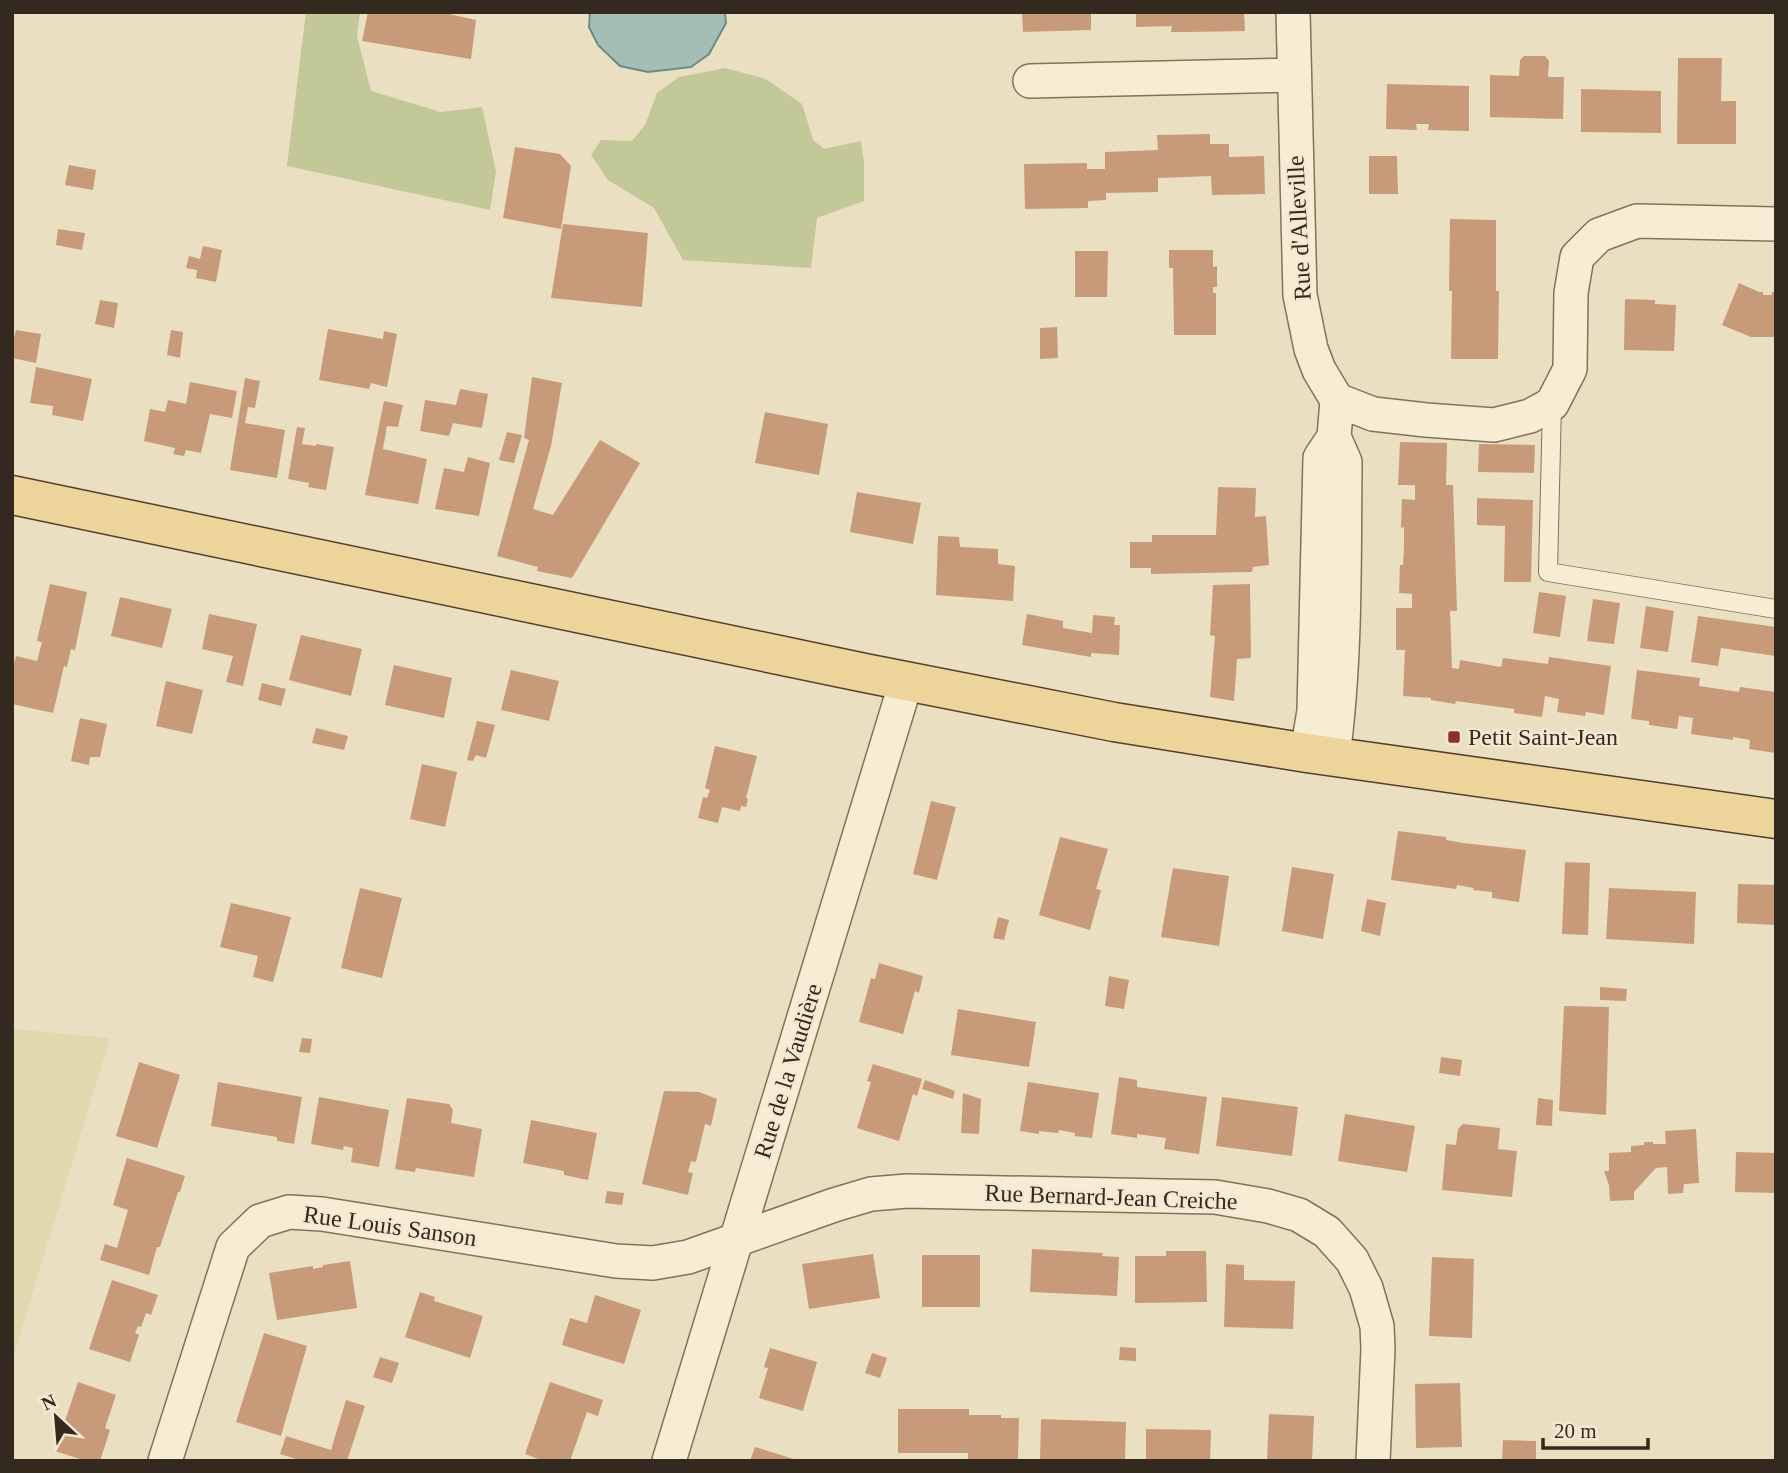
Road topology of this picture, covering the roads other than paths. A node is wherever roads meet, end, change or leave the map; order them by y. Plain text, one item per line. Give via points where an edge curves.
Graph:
1 (1293, 12) edge
2 (1294, 75) junction
3 (1030, 81) dead end
4 (1776, 224) edge
5 (1337, 400) junction
6 (1552, 404) junction
7 (12, 495) edge
8 (1776, 609) edge
9 (905, 682) junction
10 (1320, 755) junction
11 (1776, 819) edge
12 (737, 1241) junction
13 (165, 1461) edge
14 (669, 1461) edge
15 (1373, 1461) edge

1 - 2 street, Rue d'Alleville
2 - 3 street
2 - 5 street, Rue d'Alleville via 1300,295 1311,349
4 - 6 street via 1637,221 1599,235 1577,257 1571,293 1570,369
5 - 6 street via 1373,414 1494,425 1530,416
5 - 10 street via 1334,437 1345,462 1342,659 1339,714
6 - 8 lane via 1548,572
7 - 9 main road
9 - 10 main road
9 - 12 street, Rue de la Vaudière
10 - 11 main road
12 - 13 street, Rue Louis Sanson via 653,1263 322,1214 289,1212 260,1221 233,1247
12 - 14 street, Rue de la Vaudière
12 - 15 street, Rue Bernard-Jean Creiche via 834,1205 907,1191 1215,1197 1299,1215 1327,1232 1352,1260 1366,1288 1377,1325 1378,1349

